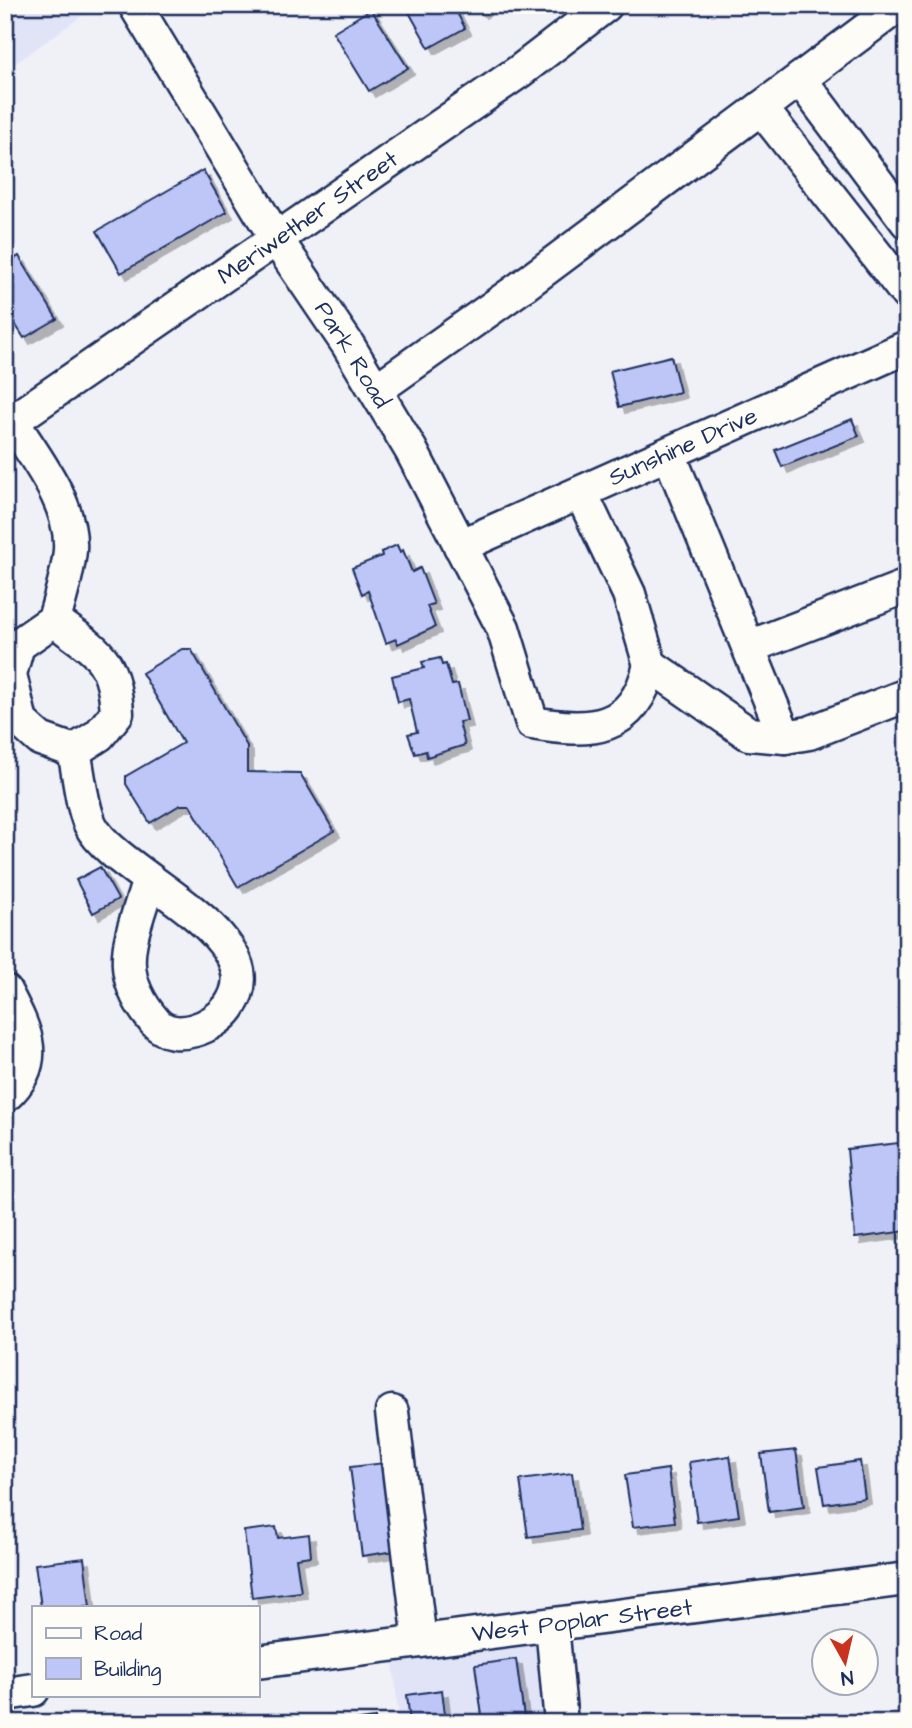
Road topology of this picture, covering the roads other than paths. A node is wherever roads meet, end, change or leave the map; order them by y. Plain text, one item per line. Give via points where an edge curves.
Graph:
1 (135, 5) edge
2 (606, 5) edge
3 (899, 5) edge
4 (800, 79) junction
5 (761, 108) junction
6 (907, 222) edge
7 (277, 240) junction
8 (907, 294) edge
9 (907, 347) edge
10 (376, 390) junction
11 (8, 424) edge
12 (669, 454) junction
13 (581, 493) junction
14 (460, 546) junction
15 (907, 586) edge
16 (54, 620) junction
17 (749, 647) junction
18 (650, 665) junction
19 (907, 695) edge
20 (785, 737) junction
21 (74, 751) junction
22 (149, 879) junction
23 (5, 991) edge
24 (5, 1096) edge
25 (392, 1412) dead end
26 (907, 1579) edge
27 (552, 1625) junction
28 (420, 1641) junction
29 (259, 1662) edge
30 (32, 1690) edge
31 (5, 1693) edge
32 (561, 1723) edge

1 - 7 street, Park Road
2 - 7 street, Meriwether Street via 520,71
3 - 4 street
4 - 5 street
4 - 6 street
5 - 8 street
5 - 10 street
7 - 10 street, Park Road
7 - 11 street, Meriwether Street
9 - 12 street, Sunshine Drive
10 - 14 street, Park Road
11 - 16 street via 51,484 67,523 70,549
12 - 13 street, Sunshine Drive
12 - 17 street
13 - 14 street, Sunshine Drive
13 - 18 street via 629,594
14 - 18 street, Park Road via 503,628 532,723 574,730 607,723 633,708 644,691
15 - 17 street
16 - 21 street via 100,654 116,681 117,713 99,735
16 - 21 street via 18,645 10,674 21,722 40,739
17 - 20 street
18 - 20 street via 749,734
19 - 20 street via 809,733
21 - 22 street via 90,825
22 - 22 street via 202,917 238,969 234,1000 220,1019 188,1033 158,1026 133,994 126,956
23 - 24 street via 23,1026 29,1056 22,1076
25 - 28 street
26 - 27 street, West Poplar Street
27 - 28 street, West Poplar Street
27 - 32 street
28 - 29 street, West Poplar Street
30 - 31 street

